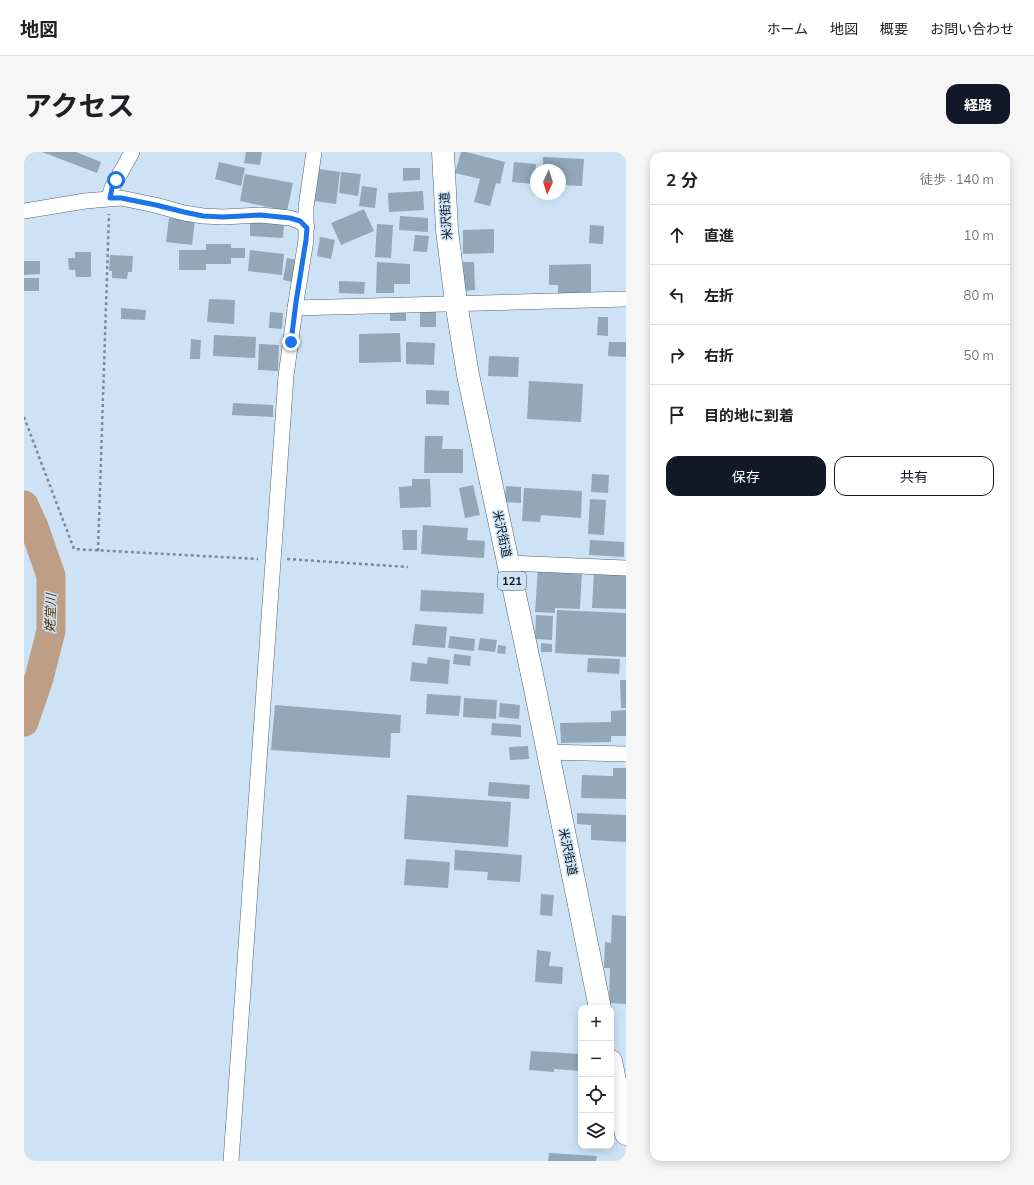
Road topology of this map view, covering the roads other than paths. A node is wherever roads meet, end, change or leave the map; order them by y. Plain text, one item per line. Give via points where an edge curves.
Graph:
1 (132, 152) edge
2 (314, 152) edge
3 (443, 152) edge
4 (110, 198) junction
5 (24, 211) edge
6 (307, 228) junction
7 (626, 300) edge
8 (457, 304) junction
9 (295, 308) junction
10 (508, 563) junction
11 (626, 568) edge
12 (547, 752) junction
13 (626, 754) edge
14 (599, 1005) edge
15 (614, 1071) edge
16 (622, 1099) edge
17 (626, 1134) edge
18 (231, 1161) edge

1 - 4 street via 112,188
2 - 6 street via 306,207
3 - 8 highway, 米沢街道 / 121 via 447,230
4 - 5 street
4 - 6 street via 121,198 203,216 260,215 290,218 300,221
6 - 9 street
7 - 8 street
8 - 9 street
8 - 10 highway, 米沢街道 / 121 via 468,375
9 - 18 street via 286,376
10 - 11 street
10 - 12 highway, 米沢街道 / 121
12 - 13 street
12 - 14 highway, 米沢街道 / 121
15 - 16 highway
16 - 17 highway

